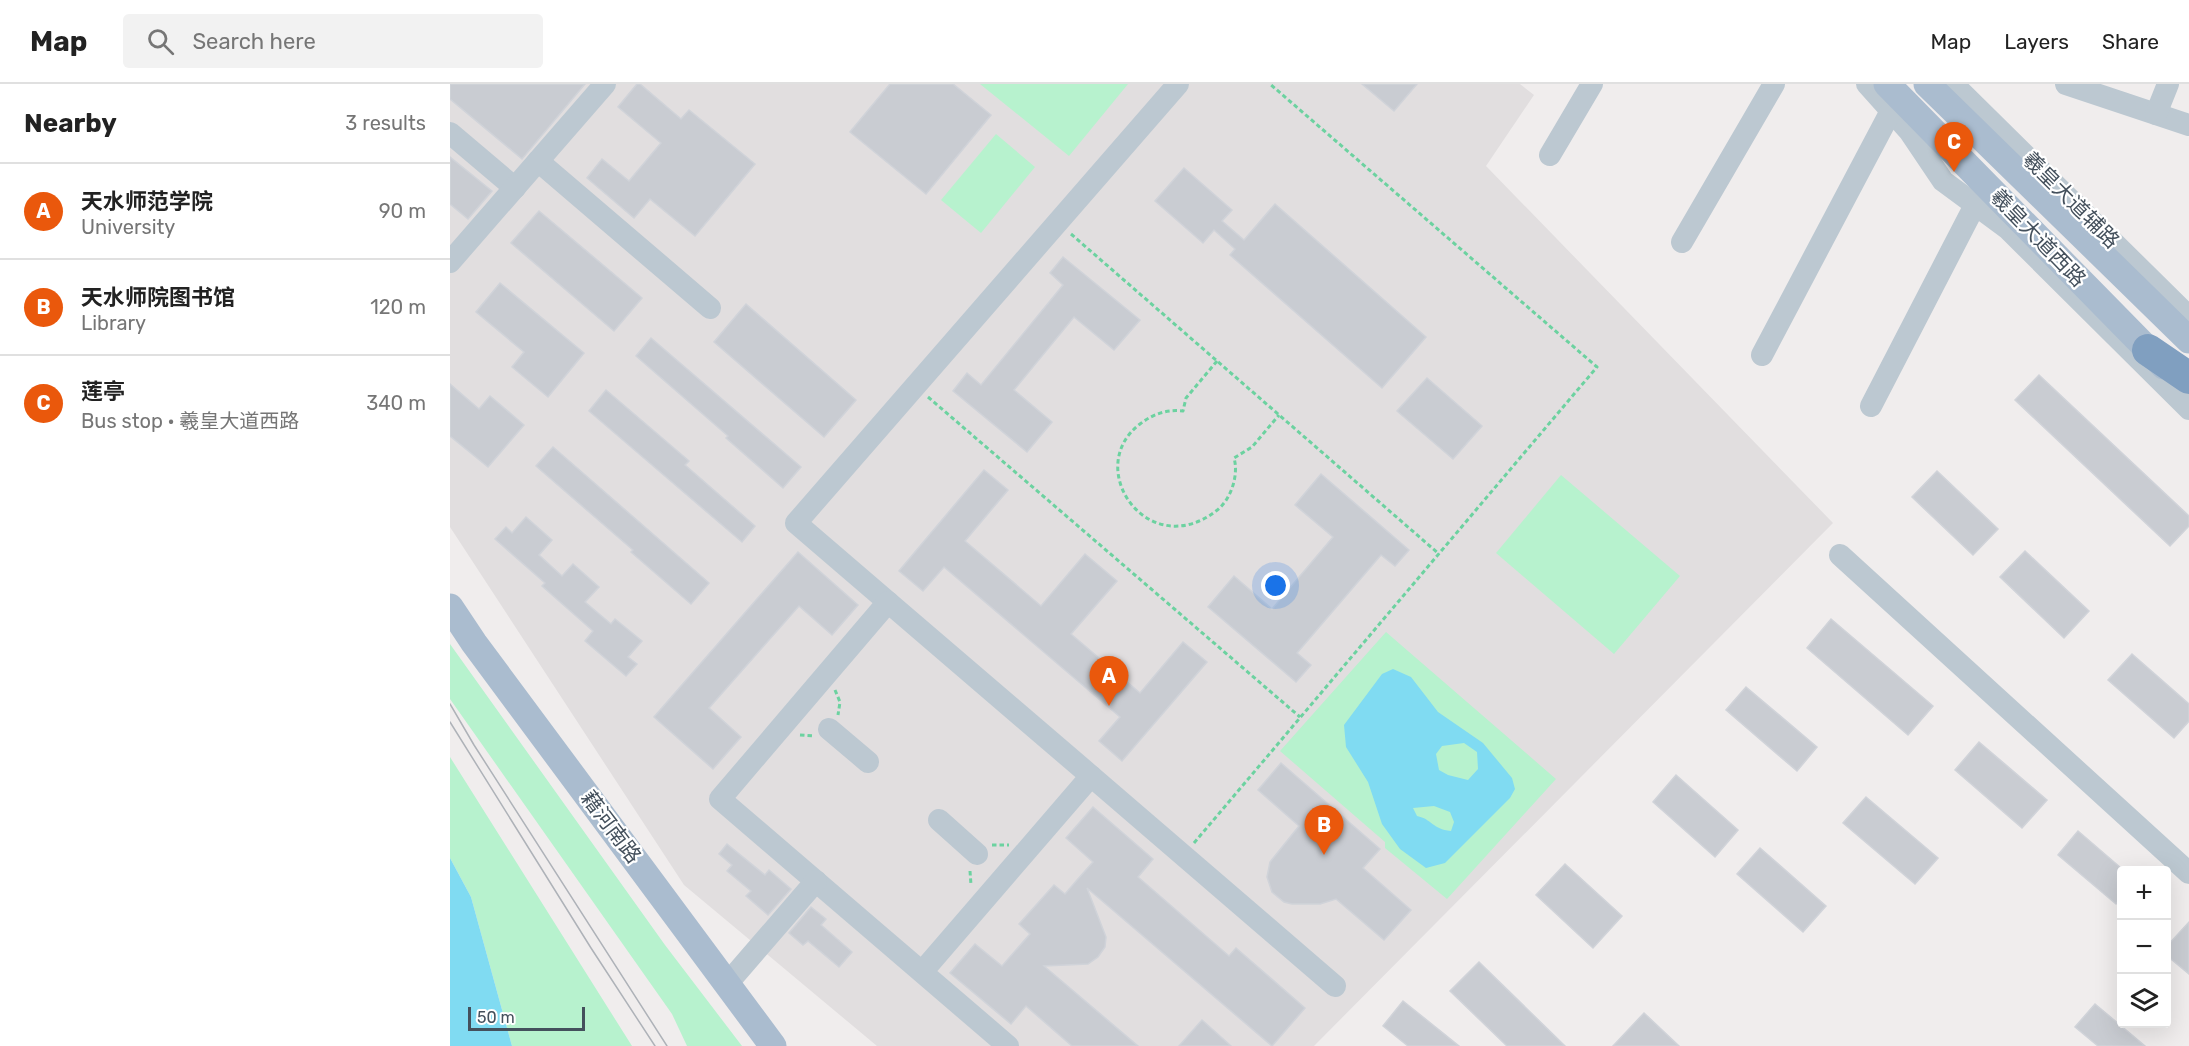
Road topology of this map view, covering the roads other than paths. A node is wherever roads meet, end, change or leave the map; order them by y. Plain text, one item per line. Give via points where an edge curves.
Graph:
1 (605, 84) edge
2 (1178, 84) edge
3 (1592, 84) edge
4 (1774, 84) edge
5 (1867, 84) edge
6 (1887, 84) edge
7 (1927, 84) edge
8 (1953, 84) edge
9 (2066, 84) edge
10 (2168, 84) edge
11 (1891, 111) junction
12 (2156, 114) junction
13 (2189, 125) edge
14 (450, 133) edge
15 (1550, 155) dead end
16 (538, 162) junction
17 (515, 188) junction
18 (1975, 205) junction
19 (1682, 242) dead end
20 (450, 262) edge
21 (710, 308) dead end
22 (2189, 317) edge
23 (2189, 340) edge
24 (2148, 350) junction
25 (1762, 356) dead end
26 (2189, 378) edge
27 (2189, 391) edge
28 (1871, 406) dead end
29 (2189, 409) edge
30 (1840, 555) dead end
31 (888, 602) junction
32 (450, 607) edge
33 (829, 729) dead end
34 (868, 762) dead end
35 (1090, 776) junction
36 (939, 820) dead end
37 (977, 854) dead end
38 (2189, 873) edge
39 (816, 881) junction
40 (922, 972) junction
41 (727, 984) junction
42 (1335, 986) dead end
43 (773, 1046) edge
44 (1008, 1046) edge

1 - 16 street
2 - 31 street via 796,523
3 - 15 street
4 - 19 street
5 - 11 street
6 - 24 main road, 羲皇大道西路
7 - 23 main road, 羲皇大道西路
8 - 22 street, 羲皇大道辅路
9 - 12 street
10 - 12 street
11 - 18 street via 1943,182
11 - 25 street
12 - 13 street
14 - 17 street
16 - 17 street
16 - 21 street
17 - 20 street
18 - 28 street
18 - 29 street via 2008,229
24 - 26 highway
24 - 27 main road, 羲皇大道西路
30 - 38 street
31 - 35 street
31 - 39 street via 720,799
32 - 41 main road, 藉河南路
33 - 34 street
35 - 40 street
35 - 42 street
36 - 37 street
39 - 40 street
39 - 41 street
40 - 44 street
41 - 43 main road, 藉河南路

